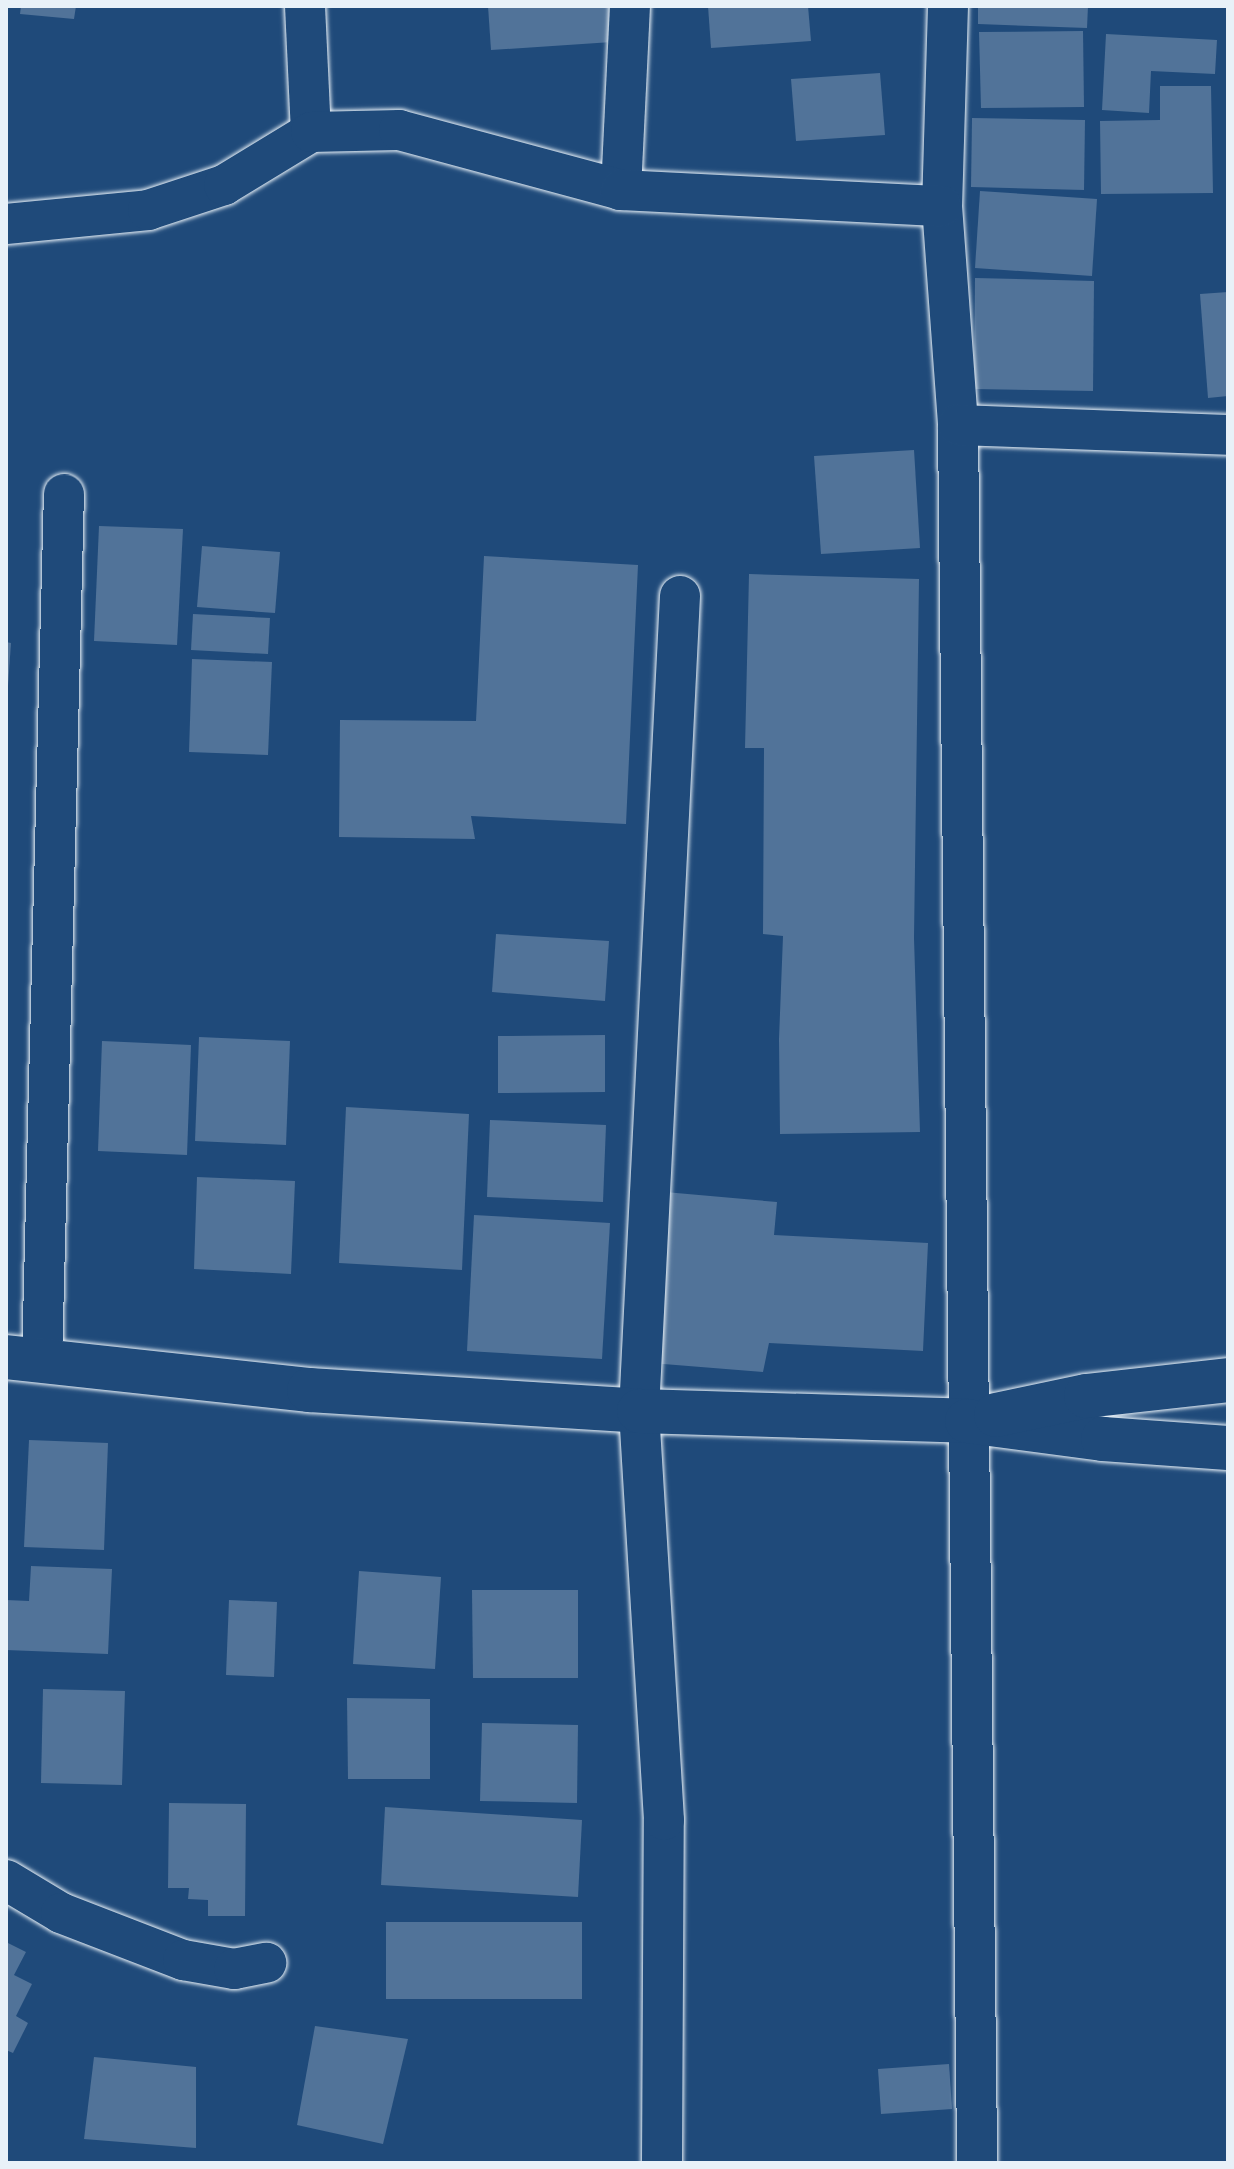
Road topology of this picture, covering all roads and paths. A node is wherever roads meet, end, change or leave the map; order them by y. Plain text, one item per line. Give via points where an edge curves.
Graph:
1 (305, 6) edge
2 (630, 6) edge
3 (948, 6) edge
4 (311, 132) junction
5 (621, 190) junction
6 (942, 206) junction
7 (6, 224) edge
8 (958, 425) junction
9 (1228, 435) edge
10 (64, 494) dead end
11 (680, 596) dead end
12 (24, 1359) edge
13 (1228, 1380) edge
14 (639, 1411) junction
15 (967, 1421) junction
16 (1228, 1448) edge
17 (6, 1880) edge
18 (266, 1963) dead end
19 (662, 2163) edge
20 (977, 2163) edge

1 - 4 street
2 - 5 street
3 - 6 street
4 - 5 street via 399,130
4 - 7 street via 224,185 148,210
5 - 6 street
6 - 8 street
8 - 9 street
8 - 15 street
10 - 12 street
11 - 14 street
12 - 14 street via 309,1390
13 - 15 street via 1086,1396
14 - 15 street
14 - 19 street via 664,1820
15 - 16 street
15 - 20 street
17 - 18 street via 61,1913 183,1960 234,1969

